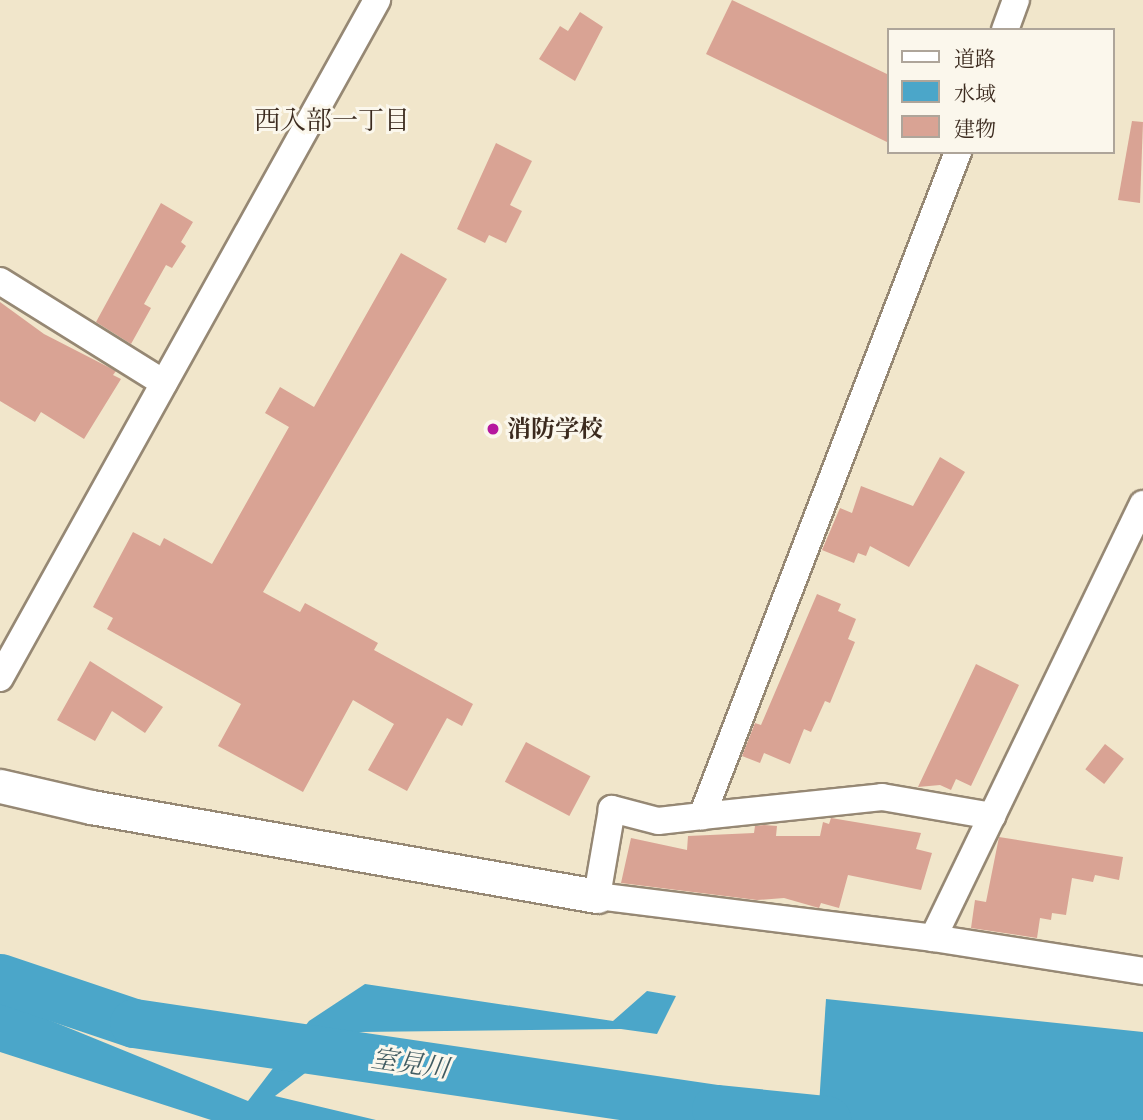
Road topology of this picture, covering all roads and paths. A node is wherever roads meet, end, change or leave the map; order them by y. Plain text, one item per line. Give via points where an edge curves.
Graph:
1 (377, 0) edge
2 (1016, 0) edge
3 (1006, 28) edge
4 (957, 154) edge
5 (0, 281) edge
6 (164, 383) junction
7 (1143, 504) edge
8 (0, 678) edge
9 (0, 786) edge
10 (702, 816) junction
11 (992, 816) junction
12 (597, 896) junction
13 (933, 938) junction
14 (1143, 971) edge

1 - 6 street
2 - 3 street
4 - 10 street
5 - 6 street
6 - 8 street
7 - 11 street
9 - 12 street via 91,807
10 - 11 street via 882,797
10 - 12 street via 658,821 612,809
11 - 13 street
12 - 13 street
13 - 14 street

